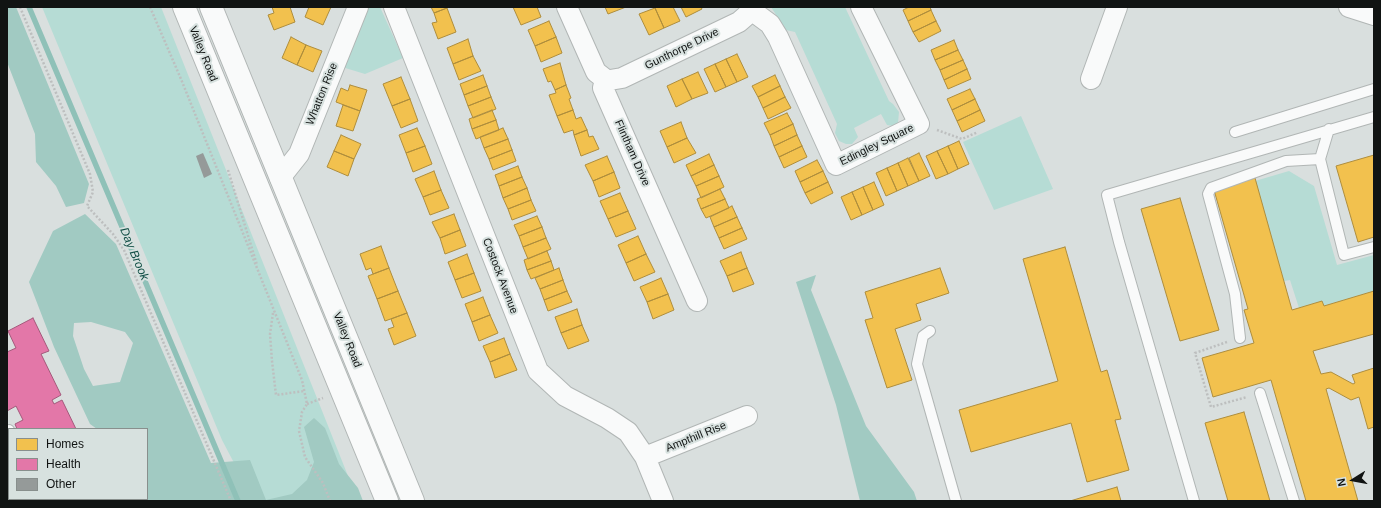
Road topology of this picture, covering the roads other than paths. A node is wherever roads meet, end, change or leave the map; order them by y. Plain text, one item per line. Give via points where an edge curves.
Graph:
1 (184, 7) edge
2 (211, 7) edge
3 (358, 7) edge
4 (394, 7) edge
5 (567, 7) edge
6 (861, 7) edge
7 (1117, 7) edge
8 (1349, 7) edge
9 (751, 9) edge
10 (1374, 15) edge
11 (605, 79) junction
12 (1091, 79) dead end
13 (1374, 88) edge
14 (1374, 117) edge
15 (1329, 129) junction
16 (1235, 132) dead end
17 (1320, 159) junction
18 (280, 178) junction
19 (259, 189) junction
20 (1374, 247) edge
21 (697, 301) dead end
22 (930, 331) dead end
23 (1240, 338) road end
24 (1260, 393) road end
25 (747, 416) dead end
26 (645, 458) junction
27 (387, 501) edge
28 (413, 501) edge
29 (663, 501) edge
30 (956, 501) edge
31 (1194, 501) edge
32 (1294, 501) edge

1 - 19 highway, Valley Road
2 - 18 highway, Valley Road
3 - 18 street, Whatton Rise via 299,154
4 - 26 street, Costock Avenue via 538,371 565,396 628,432
5 - 11 street via 596,72
6 - 9 street, Edingley Square via 919,124 836,165 778,37 770,24
7 - 12 street
8 - 10 street
9 - 11 street, Gunthorpe Drive via 739,22 622,78
11 - 21 street, Flintham Drive via 603,88
13 - 16 lane
14 - 15 lane
15 - 17 lane
15 - 31 lane via 1107,195
17 - 20 lane via 1344,255
17 - 23 lane via 1286,161 1211,188 1208,194 1235,294
18 - 19 highway
18 - 28 highway, Valley Road
19 - 27 highway, Valley Road
22 - 30 lane via 923,336 917,364
24 - 32 lane
25 - 26 street, Ampthill Rise
26 - 29 street, Costock Avenue

